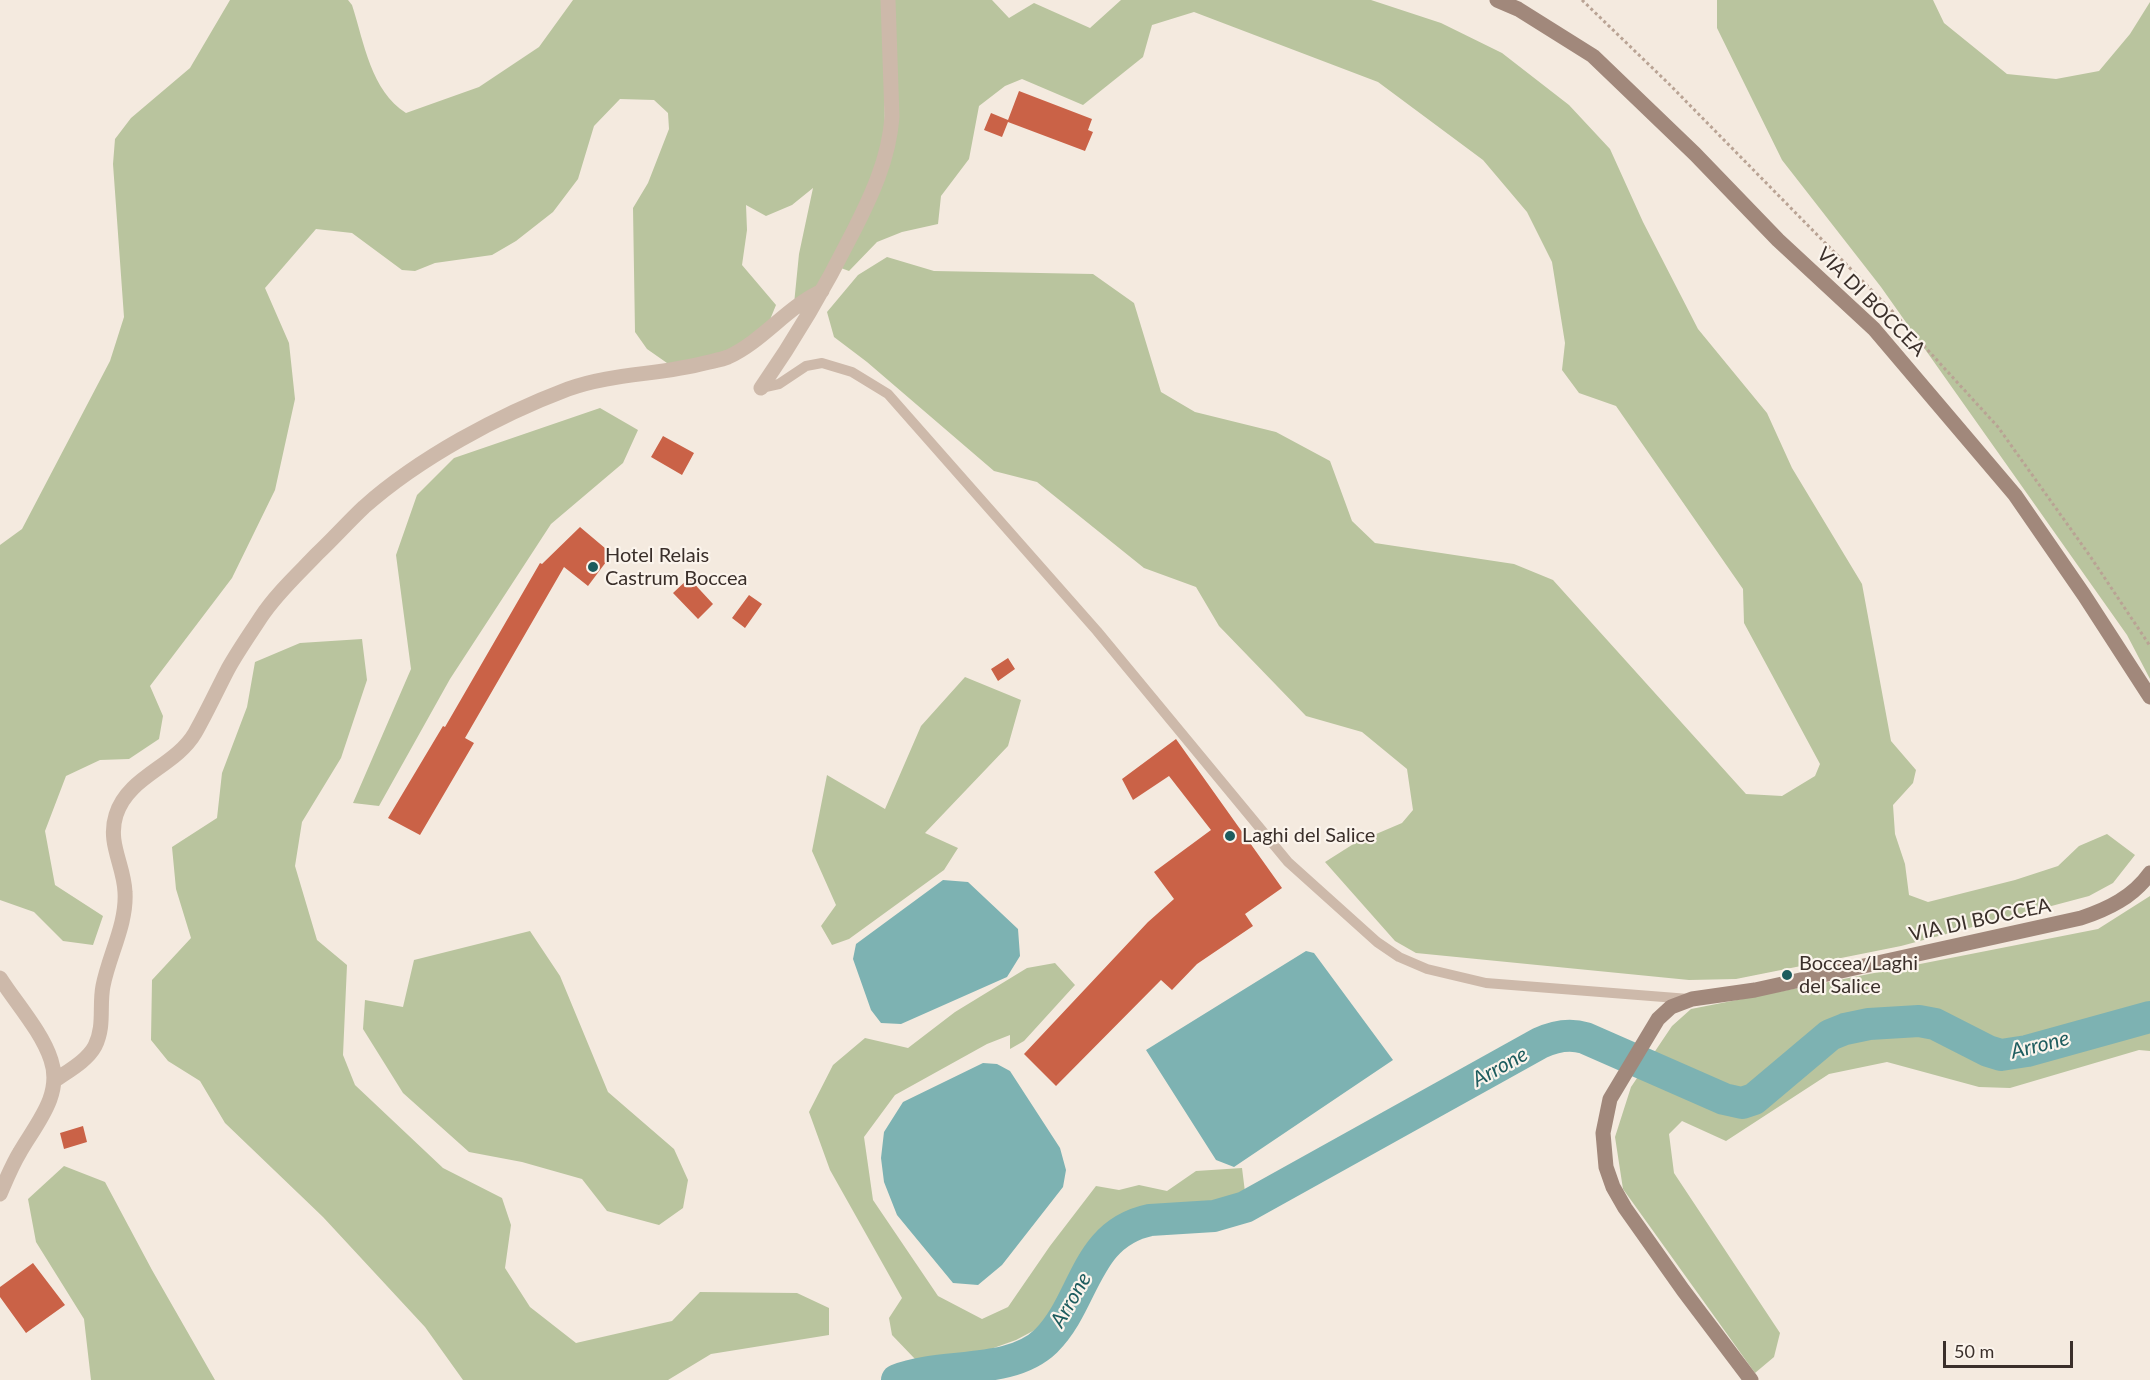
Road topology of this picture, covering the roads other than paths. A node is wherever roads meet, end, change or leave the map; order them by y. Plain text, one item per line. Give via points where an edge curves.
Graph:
1 (888, 0) edge
2 (1497, 0) edge
3 (822, 291) junction
4 (761, 388) joint
5 (2150, 697) edge
6 (2150, 873) edge
7 (0, 978) edge
8 (1692, 999) junction
9 (54, 1081) junction
10 (0, 1194) edge
11 (1751, 1380) edge

1 - 3 street via 891,136 866,205
2 - 5 street, VIA DI BOCCEA via 1593,56 1778,240 1874,329 2015,495
3 - 4 street
3 - 9 street via 727,357 684,369 605,379 570,389 497,421 423,461 362,509 295,577 263,614 229,666 194,735 184,748 140,782 117,813 114,847 125,891 103,987 99,1035 88,1056
4 - 8 lane via 779,384 806,366 822,363 852,372 888,394 1097,631 1288,862 1399,957 1448,976 1486,983
6 - 8 street, VIA DI BOCCEA via 2118,903 2065,923 1755,990
7 - 9 street via 48,1052
8 - 11 street, VIA DI BOCCEA via 1671,1007 1658,1019 1613,1092 1602,1139 1606,1167 1625,1208
9 - 10 street via 40,1120 18,1154

